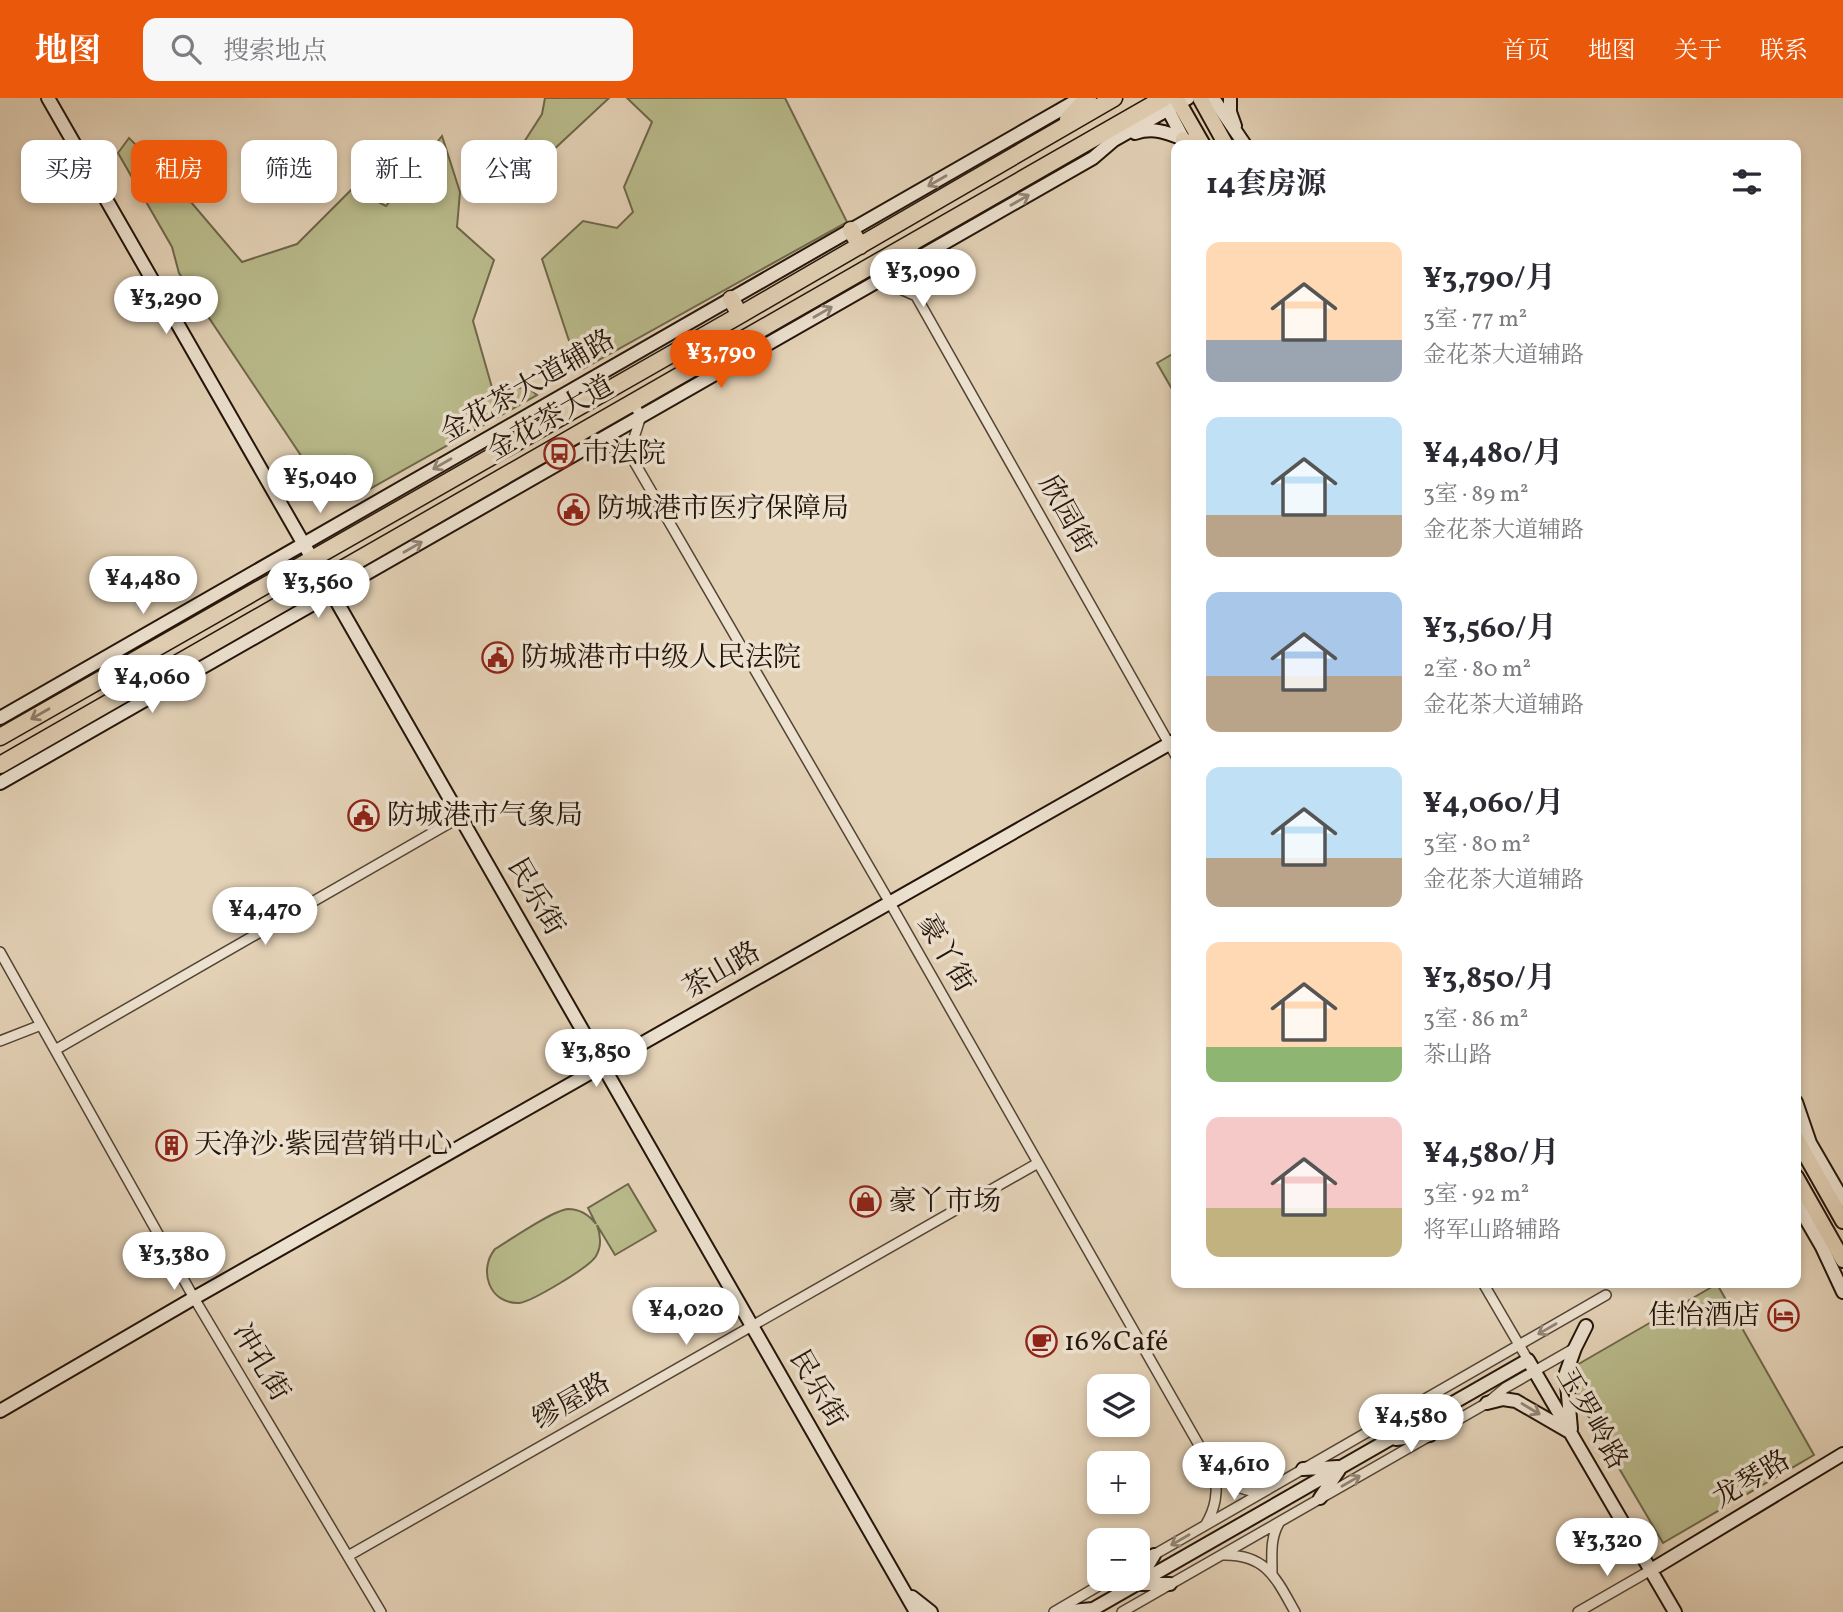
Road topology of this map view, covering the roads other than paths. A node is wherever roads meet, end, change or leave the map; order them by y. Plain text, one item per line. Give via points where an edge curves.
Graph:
1 (48, 98) edge
2 (1081, 98) edge
3 (1088, 98) edge
4 (1114, 98) edge
5 (1200, 98) edge
6 (1213, 98) edge
7 (1230, 98) edge
8 (1171, 100) edge
9 (1238, 133) junction
10 (1053, 134) junction
11 (1114, 140) junction
12 (1181, 140) edge
13 (1186, 140) edge
14 (1199, 140) edge
15 (1223, 140) edge
16 (1242, 140) edge
17 (1059, 158) junction
18 (851, 230) junction
19 (860, 246) junction
20 (914, 251) junction
21 (876, 273) junction
22 (916, 296) junction
23 (731, 299) junction
24 (740, 315) junction
25 (570, 391) junction
26 (578, 407) junction
27 (637, 409) junction
28 (593, 434) junction
29 (632, 458) junction
30 (308, 551) junction
31 (328, 587) junction
32 (0, 718) edge
33 (0, 737) edge
34 (1171, 740) edge
35 (1171, 743) edge
36 (0, 765) edge
37 (0, 783) edge
38 (460, 817) junction
39 (890, 903) junction
40 (0, 952) edge
41 (41, 1025) junction
42 (0, 1041) edge
43 (55, 1050) junction
44 (603, 1066) junction
45 (1801, 1117) edge
46 (1801, 1147) edge
47 (1038, 1163) junction
48 (1801, 1186) edge
49 (1843, 1200) edge
50 (1801, 1211) edge
51 (1843, 1221) edge
52 (1843, 1260) edge
53 (1486, 1288) edge
54 (1843, 1292) edge
55 (1606, 1295) dead end
56 (194, 1298) junction
57 (752, 1326) junction
58 (1586, 1326) dead end
59 (1519, 1345) junction
60 (1575, 1348) junction
61 (1528, 1360) junction
62 (1535, 1371) junction
63 (1487, 1402) junction
64 (0, 1411) edge
65 (1571, 1433) junction
66 (1430, 1435) junction
67 (1389, 1440) junction
68 (1843, 1454) edge
69 (1342, 1466) junction
70 (1303, 1469) junction
71 (1216, 1475) junction
72 (1264, 1492) junction
73 (1320, 1498) junction
74 (1280, 1522) junction
75 (1206, 1524) junction
76 (1154, 1555) junction
77 (1222, 1555) junction
78 (348, 1556) junction
79 (1150, 1557) edge
80 (1150, 1561) edge
81 (1651, 1570) junction
82 (1272, 1572) junction
83 (1150, 1576) edge
84 (1150, 1584) edge
85 (1170, 1584) junction
86 (1090, 1591) edge
87 (1124, 1591) edge
88 (905, 1592) junction
89 (1090, 1610) edge
90 (381, 1612) edge
91 (904, 1612) edge
92 (916, 1612) edge
93 (931, 1612) edge
94 (1054, 1612) edge
95 (1061, 1612) edge
96 (1122, 1612) edge
97 (1295, 1612) edge
98 (1578, 1612) edge
99 (1675, 1612) edge

1 - 30 street, 民乐街
2 -> 18 street, 金花茶大道辅路
3 - 10 highway
4 - 10 highway, 金花茶大道
5 - 15 main road
6 - 9 street
7 - 9 street
8 - 11 street
8 - 13 street
8 - 14 main road
8 - 17 highway, 金花茶大道
9 - 16 street
10 - 19 highway, 金花茶大道
11 - 12 street via 1146,129
11 - 17 highway
20 -> 11 street via 1093,158
17 - 20 highway, 金花茶大道
18 - 19 highway
18 - 23 street, 金花茶大道辅路
19 - 24 highway, 金花茶大道
20 - 21 highway, 金花茶大道
20 - 22 street
21 - 22 street
27 -> 21 highway, 金花茶大道
22 - 34 street, 欣园街
23 - 24 highway
23 - 25 street, 金花茶大道辅路
24 - 26 highway, 金花茶大道
25 - 26 street
25 -> 30 street, 金花茶大道辅路
26 - 30 highway, 金花茶大道
27 - 28 highway, 金花茶大道
27 - 29 street
28 - 29 street
31 -> 28 highway, 金花茶大道
29 - 39 street, 豪丫街
30 - 31 street, 民乐街
30 - 32 street, 金花茶大道辅路
30 -> 33 highway, 金花茶大道
31 - 36 highway, 金花茶大道
31 - 37 street
31 - 38 street, 民乐街
35 - 39 street, 茶山路
38 - 43 street
38 - 44 street, 民乐街
39 - 44 street, 茶山路
39 - 47 street, 豪丫街
40 - 41 street, 冲孔街
41 - 42 street
41 - 43 street, 冲孔街
43 - 56 street, 冲孔街
44 - 56 street, 茶山路
44 - 57 street, 民乐街
45 - 49 street via 1810,1143
46 - 51 main road
47 - 57 street, 缪屋路
47 - 71 street, 豪丫街
48 - 52 main road
50 - 54 street
53 - 59 street
55 -> 59 street
56 - 64 street, 茶山路
56 - 78 street, 冲孔街
57 - 78 street, 缪屋路
57 - 88 street, 民乐街
58 - 60 street
59 - 61 street
59 - 70 street
60 - 62 street
60 - 65 street via 1566,1373
61 - 62 street, 玉罗岭路
61 - 67 street
62 - 63 street
62 - 65 street, 玉罗岭路
63 -> 65 street via 1516,1401
63 - 66 street
65 - 81 street, 玉罗岭路
66 - 67 street
73 -> 66 street
67 - 69 street
68 - 81 street, 龙琴路
69 - 70 street
69 - 73 street
69 - 83 street
70 - 72 street
71 - 72 street via 1237,1488
71 - 75 street via 1217,1497
72 - 75 street
73 - 74 street
74 - 77 street
74 - 82 street via 1273,1534
75 -> 76 street
76 - 79 street
76 - 80 street
77 - 82 street via 1251,1558
77 - 85 street
78 - 90 street, 冲孔街
81 - 98 street, 龙琴路
81 - 99 street, 玉罗岭路
82 - 97 street
84 - 85 street
85 - 96 street
86 - 94 street
87 - 89 street
88 - 91 street
88 - 92 street, 民乐街
88 - 93 street
89 - 95 street

